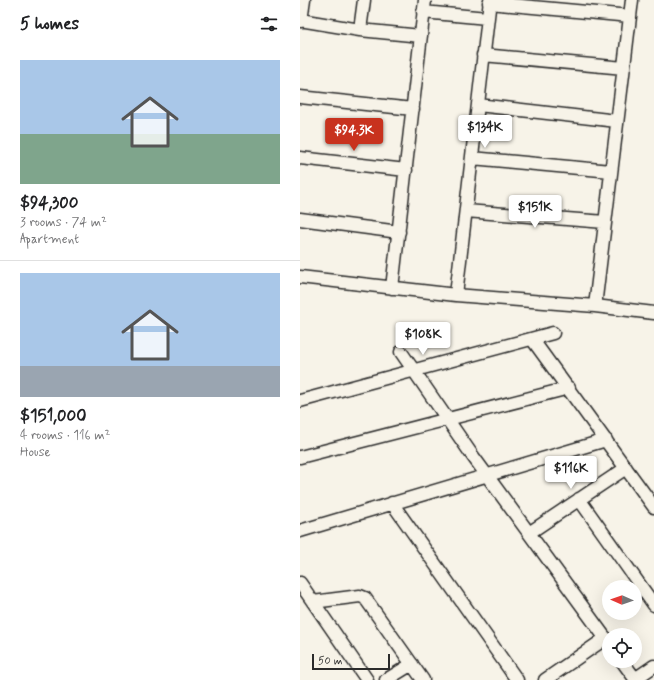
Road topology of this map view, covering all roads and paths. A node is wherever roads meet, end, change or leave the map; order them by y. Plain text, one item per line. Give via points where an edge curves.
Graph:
1 (304, 0) edge
2 (364, 0) edge
3 (425, 0) edge
4 (632, 0) edge
5 (489, 2) edge
6 (423, 12) junction
7 (630, 16) junction
8 (488, 18) junction
9 (301, 21) edge
10 (360, 30) junction
11 (421, 36) junction
12 (483, 55) junction
13 (624, 68) junction
14 (300, 97) edge
15 (478, 105) junction
16 (413, 109) junction
17 (617, 121) junction
18 (300, 158) edge
19 (472, 158) junction
20 (406, 170) junction
21 (611, 171) junction
22 (466, 211) junction
23 (300, 219) edge
24 (605, 222) junction
25 (399, 232) junction
26 (300, 277) edge
27 (392, 288) junction
28 (456, 295) junction
29 (595, 306) junction
30 (654, 313) edge
31 (553, 333) dead end
32 (532, 339) junction
33 (401, 352) dead end
34 (414, 370) junction
35 (569, 388) junction
36 (300, 401) edge
37 (448, 419) junction
38 (606, 440) junction
39 (300, 457) edge
40 (626, 468) junction
41 (487, 475) junction
42 (579, 499) junction
43 (392, 503) junction
44 (654, 507) edge
45 (300, 531) edge
46 (529, 533) junction
47 (300, 583) edge
48 (313, 602) junction
49 (654, 605) edge
50 (602, 634) edge
51 (602, 644) edge
52 (412, 664) junction
53 (654, 666) edge
54 (627, 668) edge
55 (367, 680) edge
56 (386, 680) edge
57 (423, 680) edge
58 (517, 680) edge
59 (545, 680) edge
60 (636, 680) edge

1 - 9 street
2 - 10 street
3 - 6 street
4 - 7 street
5 - 7 street
5 - 8 street
6 - 8 street
6 - 11 street
7 - 13 street
8 - 12 street
9 - 10 street
10 - 11 street
11 - 16 street
12 - 13 street
12 - 15 street
13 - 17 street
14 - 16 street
15 - 17 street
15 - 19 street
16 - 20 street
17 - 21 street
18 - 20 street
19 - 21 street
19 - 22 street
20 - 25 street
21 - 24 street
22 - 24 street
22 - 28 street
23 - 25 street
24 - 29 street
25 - 27 street
26 - 27 street
27 - 28 street
28 - 29 street
29 - 30 street
31 - 32 street
32 - 34 street
32 - 35 street
33 - 34 street
34 - 36 street
34 - 37 street
35 - 37 street
35 - 38 street
37 - 39 street
37 - 41 street
38 - 40 street
38 - 41 street
40 - 42 street
40 - 44 street
41 - 43 street
41 - 46 street
42 - 46 street
42 - 49 street
43 - 45 street
43 - 58 street
46 - 50 street
47 - 48 street
48 - 52 street via 360,596 365,598
48 - 55 street
51 - 59 street
52 - 56 street
52 - 57 street
53 - 60 street
54 - 60 street

